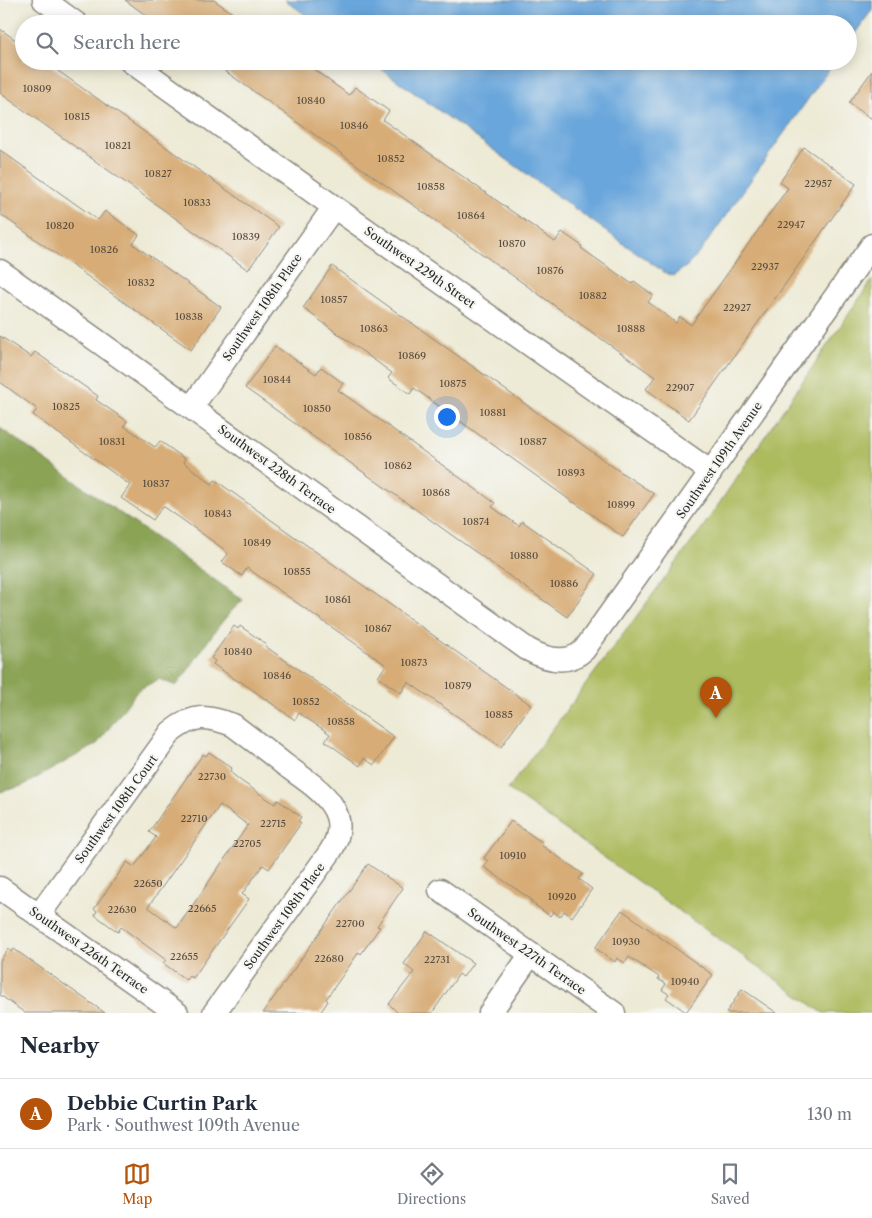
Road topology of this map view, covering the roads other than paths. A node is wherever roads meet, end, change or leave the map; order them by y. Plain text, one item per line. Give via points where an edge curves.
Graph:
1 (44, 0) edge
2 (65, 15) edge
3 (143, 70) edge
4 (334, 207) junction
5 (872, 245) edge
6 (0, 271) edge
7 (191, 408) junction
8 (711, 472) junction
9 (557, 660) joint
10 (336, 814) joint
11 (0, 888) edge
12 (440, 890) dead end
13 (39, 915) junction
14 (531, 954) junction
15 (177, 1013) edge
16 (214, 1013) edge
17 (490, 1013) edge
18 (614, 1013) edge

1 - 2 street
3 - 4 street, Southwest 229th Street
4 - 7 street, Southwest 108th Place
4 - 8 street, Southwest 229th Street
5 - 8 street, Southwest 109th Avenue
6 - 7 street, Southwest 228th Terrace
7 - 9 street, Southwest 228th Terrace via 527,649
8 - 9 street, Southwest 109th Avenue via 584,650 574,657
10 - 13 street, Southwest 108th Court via 320,790 236,728 204,717 186,721 171,732
10 - 16 street, Southwest 108th Place via 338,823 333,847
11 - 13 street, Southwest 226th Terrace
12 - 14 street, Southwest 227th Terrace
13 - 15 street, Southwest 226th Terrace
14 - 17 street
14 - 18 street, Southwest 227th Terrace

